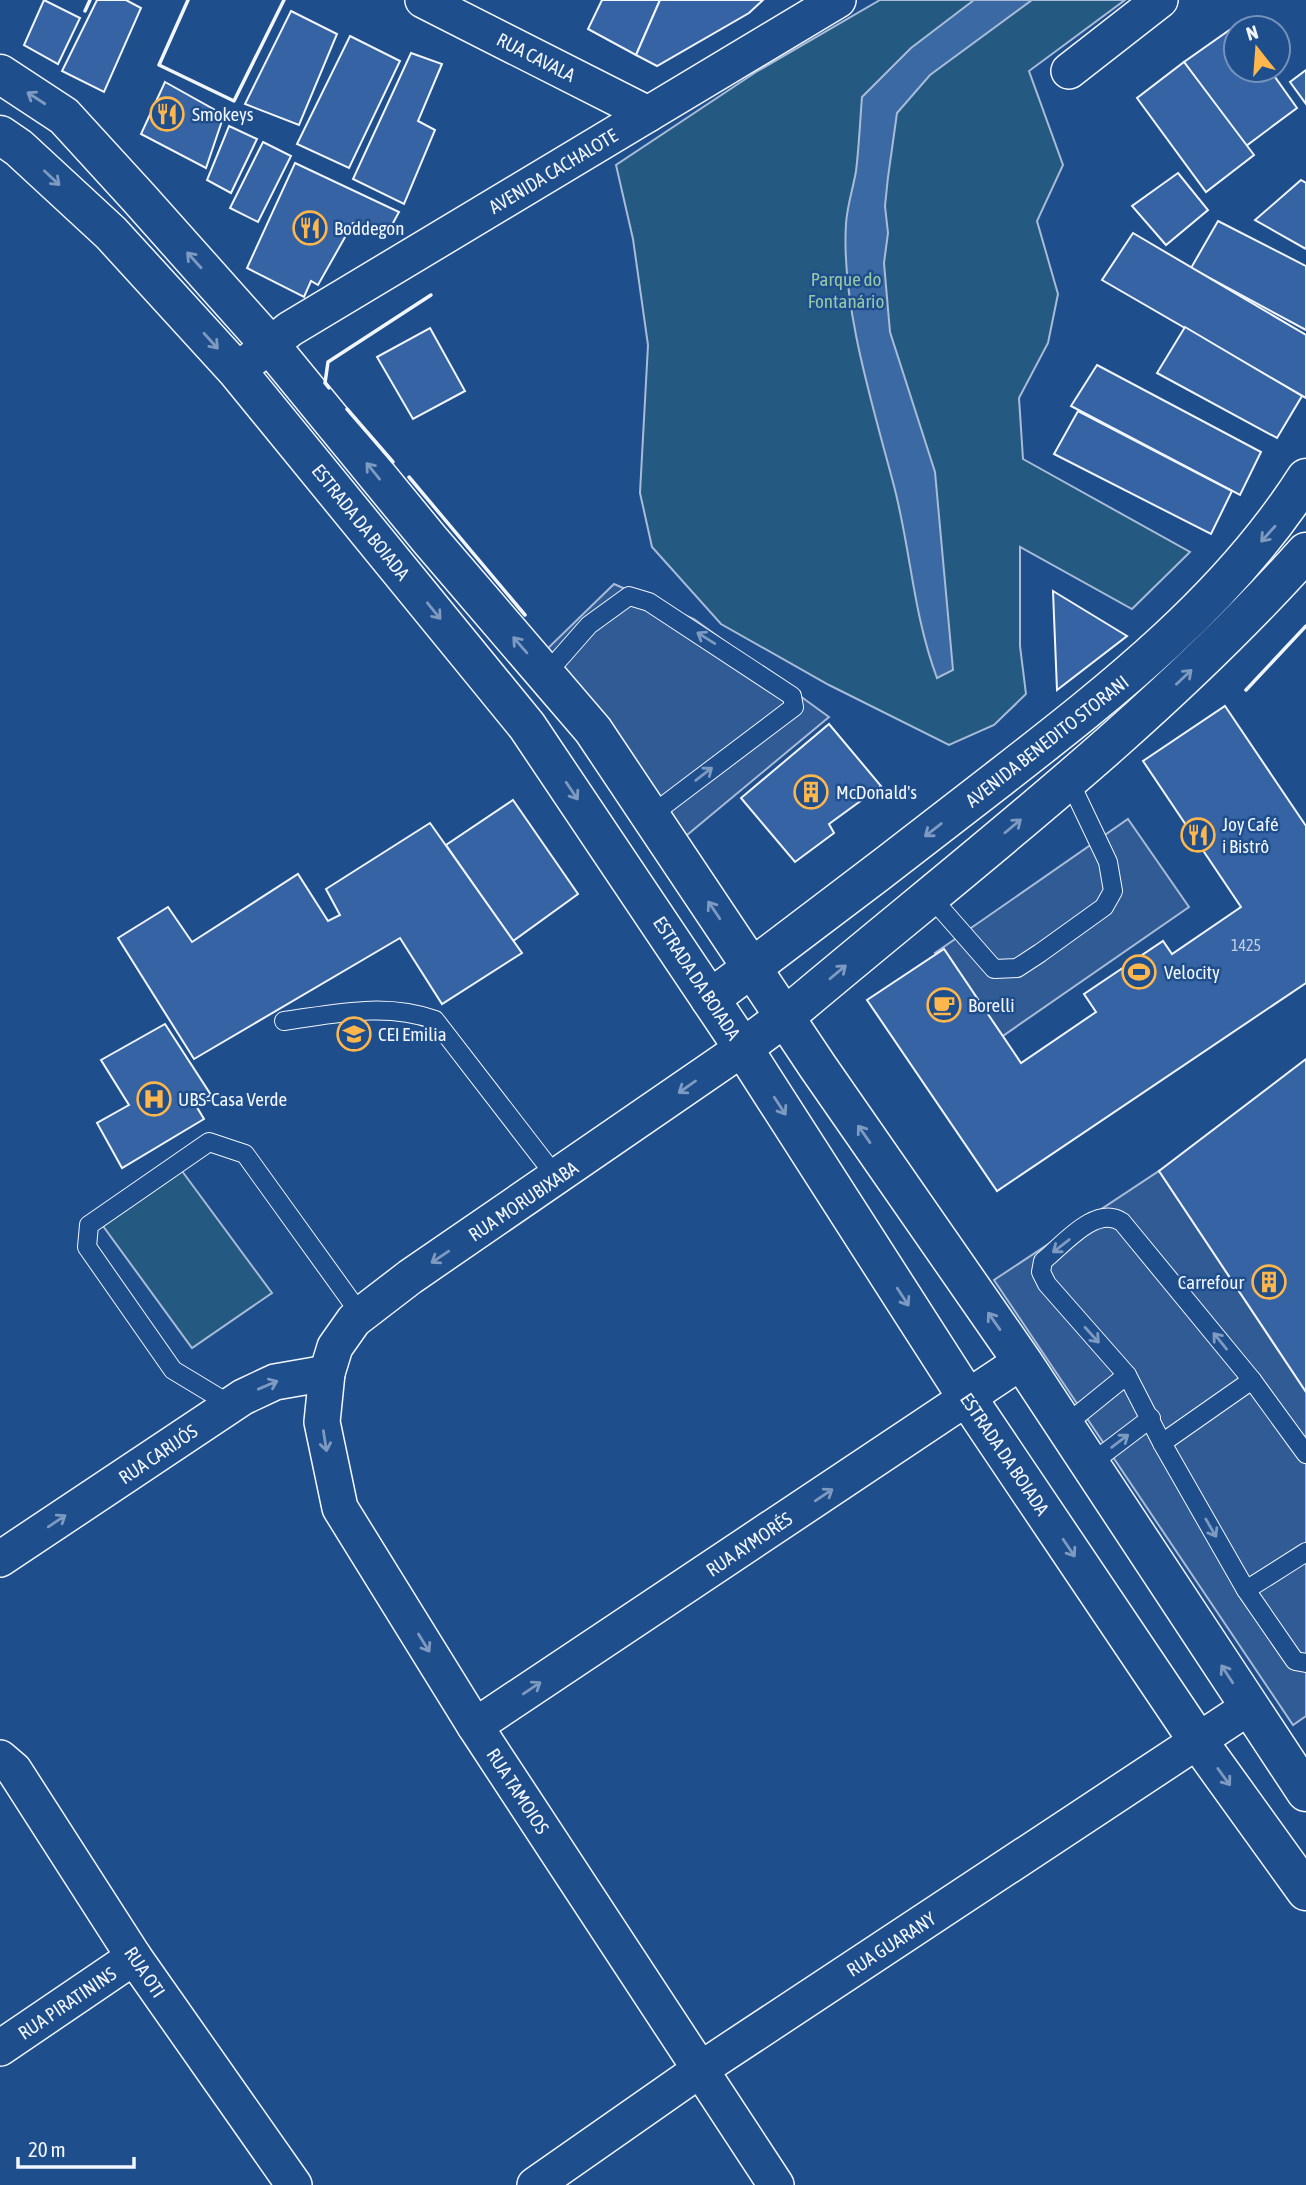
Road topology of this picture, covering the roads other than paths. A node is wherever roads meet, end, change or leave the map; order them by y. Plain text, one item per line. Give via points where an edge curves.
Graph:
1 (424, 0) edge
2 (838, 0) edge
3 (1160, 0) edge
4 (1069, 71) dead end
5 (0, 74) edge
6 (648, 114) junction
7 (0, 135) edge
8 (270, 345) junction
9 (237, 371) junction
10 (1306, 478) edge
11 (1306, 552) edge
12 (546, 674) junction
13 (1069, 780) junction
14 (650, 816) junction
15 (930, 896) junction
16 (753, 967) junction
17 (710, 999) junction
18 (786, 1016) junction
19 (284, 1021) dead end
20 (743, 1048) junction
21 (557, 1178) junction
22 (361, 1315) junction
23 (1022, 1362) junction
24 (327, 1373) junction
25 (1127, 1375) junction
26 (1252, 1380) junction
27 (968, 1399) junction
28 (231, 1405) junction
29 (1151, 1418) junction
30 (1064, 1426) junction
31 (1162, 1443) junction
32 (1306, 1454) edge
33 (1089, 1465) junction
34 (1306, 1552) edge
35 (0, 1559) edge
36 (1246, 1590) junction
37 (1306, 1663) edge
38 (1249, 1707) junction
39 (475, 1726) junction
40 (1198, 1741) junction
41 (0, 1758) edge
42 (1306, 1792) edge
43 (1306, 1891) edge
44 (134, 1957) junction
45 (0, 2048) edge
46 (701, 2069) junction
47 (294, 2185) edge
48 (536, 2185) edge
49 (776, 2185) edge

1 - 6 street, RUA CAVALA
2 - 6 street, AVENIDA CACHALOTE
3 - 4 street
8 -> 5 main road via 64,116
6 - 8 street, AVENIDA CACHALOTE
7 -> 9 main road, ESTRADA DA BOIADA via 111,233
8 - 9 street, AVENIDA CACHALOTE
12 -> 8 main road
9 -> 17 main road, ESTRADA DA BOIADA via 527,726
10 -> 16 main road, AVENIDA BENEDITO STORANI via 1275,526 1198,611 1129,677
13 -> 11 main road, AVENIDA BENEDITO STORANI via 1248,617
12 - 14 main road via 593,730
14 -> 12 lane via 794,708 792,696 649,602 629,596 589,625
15 -> 13 main road, AVENIDA BENEDITO STORANI
13 - 15 lane via 1108,862 1113,891 1104,907 1017,968 994,969
16 -> 14 main road
18 -> 15 main road, AVENIDA BENEDITO STORANI
16 - 17 main road, AVENIDA BENEDITO STORANI
16 - 18 main road
17 - 20 main road, ESTRADA DA BOIADA
18 - 20 main road, AVENIDA BENEDITO STORANI
23 -> 18 main road
19 - 21 lane via 378,1009 435,1020
20 -> 21 street, RUA MORUBIXABA
20 -> 27 main road, ESTRADA DA BOIADA
21 -> 22 street, RUA MORUBIXABA
22 - 24 street, RUA MORUBIXABA via 335,1347
22 - 28 lane via 245,1154 209,1142 184,1157 89,1225 88,1247 173,1370
23 - 27 street, RUA AYMORÉS
23 - 30 main road
28 -> 24 street, RUA CARIJÓS via 275,1382
24 -> 39 street, RUA TAMOIOS via 322,1422 340,1508
26 -> 25 lane via 1122,1222 1105,1216 1043,1261 1041,1272 1046,1284
25 - 29 lane
25 - 30 lane
26 - 31 lane
26 - 32 lane
39 -> 27 street, RUA AYMORÉS
27 -> 40 main road, ESTRADA DA BOIADA
35 -> 28 street, RUA CARIJÓS
29 - 31 lane
33 -> 29 lane
30 - 33 main road
31 -> 36 lane
38 -> 33 main road
34 - 36 lane
36 - 37 lane via 1295,1661
38 - 40 street, RUA GUARANY
38 - 42 main road
39 - 46 street, RUA TAMOIOS
40 -> 43 main road, ESTRADA DA BOIADA
40 - 46 street, RUA GUARANY
41 - 44 street, RUA OTI via 15,1770
44 - 45 street, RUA PIRATININS
44 - 47 street, RUA OTI
46 - 48 street, RUA GUARANY
46 - 49 street, RUA TAMOIOS

